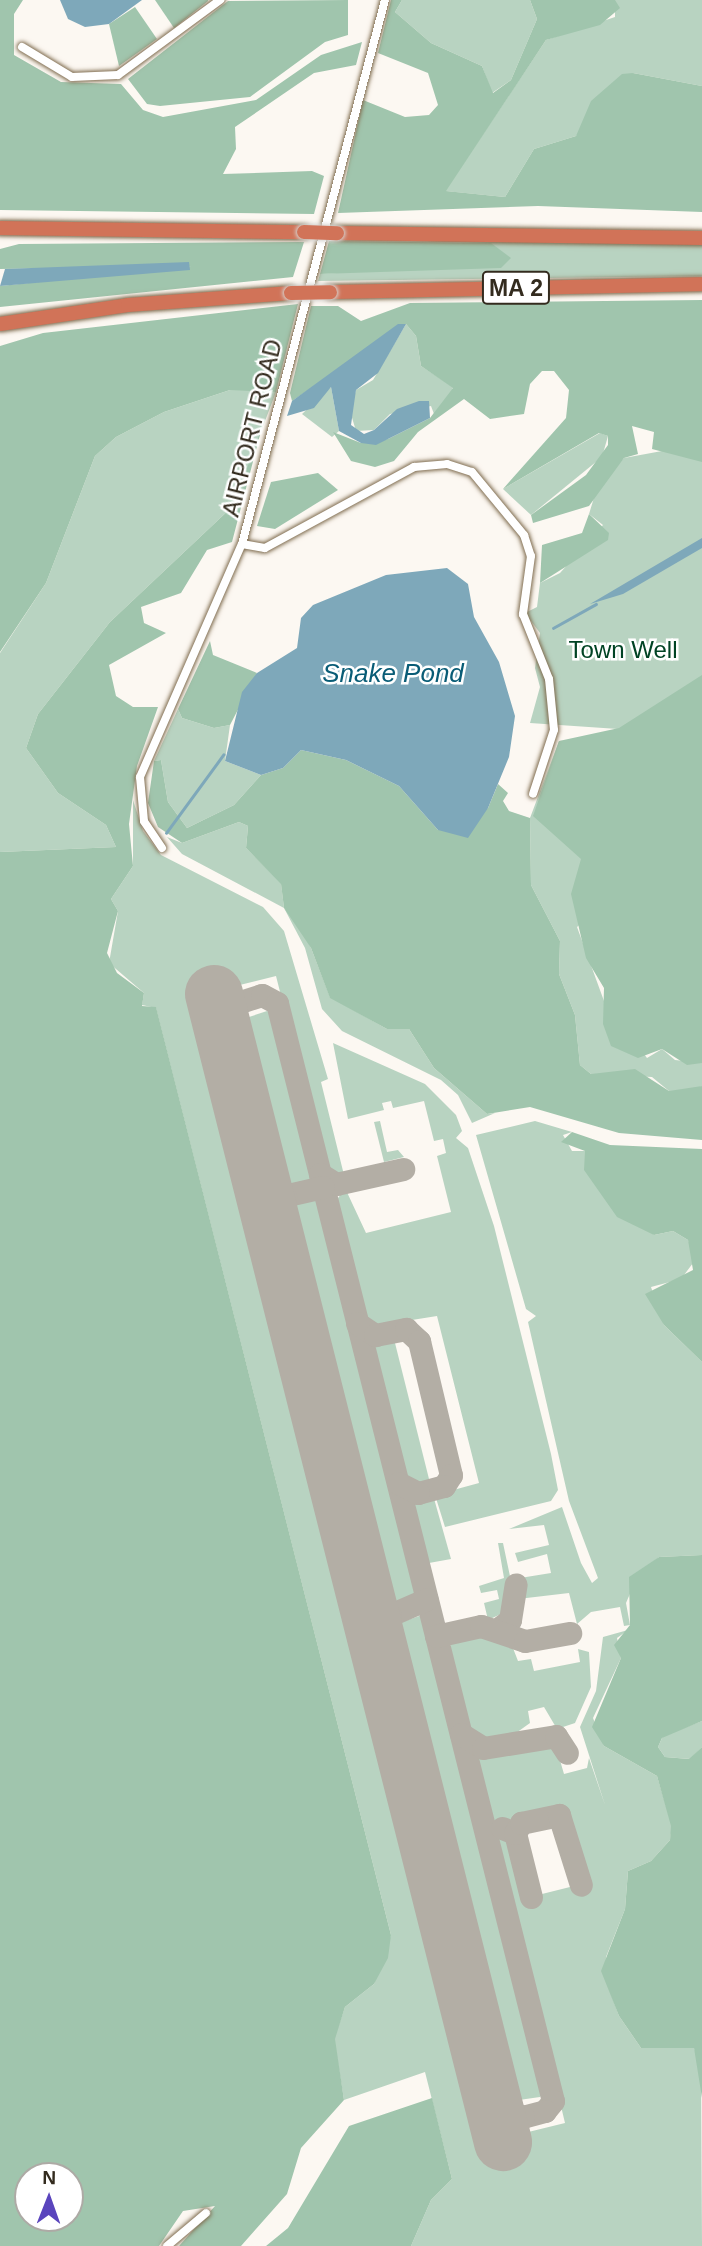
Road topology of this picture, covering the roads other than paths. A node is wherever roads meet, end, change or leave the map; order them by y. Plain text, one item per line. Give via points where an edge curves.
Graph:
1 (220, 0) edge
2 (385, 0) edge
3 (22, 47) dead end
4 (0, 228) edge
5 (702, 237) edge
6 (702, 284) edge
7 (0, 324) edge
8 (242, 544) junction
9 (533, 794) dead end
10 (162, 848) dead end
11 (206, 2213) dead end
12 (167, 2246) edge

1 - 3 street via 118,75 72,77
2 - 8 street, AIRPORT ROAD
4 - 5 highway, MA 2, bridge
6 - 7 highway, MA 2, bridge via 291,293 128,305
8 - 9 street via 264,548 414,467 447,464 472,472 523,535 531,556 523,614 549,679 554,730
8 - 10 street, AIRPORT ROAD via 140,777 144,821
11 - 12 street

